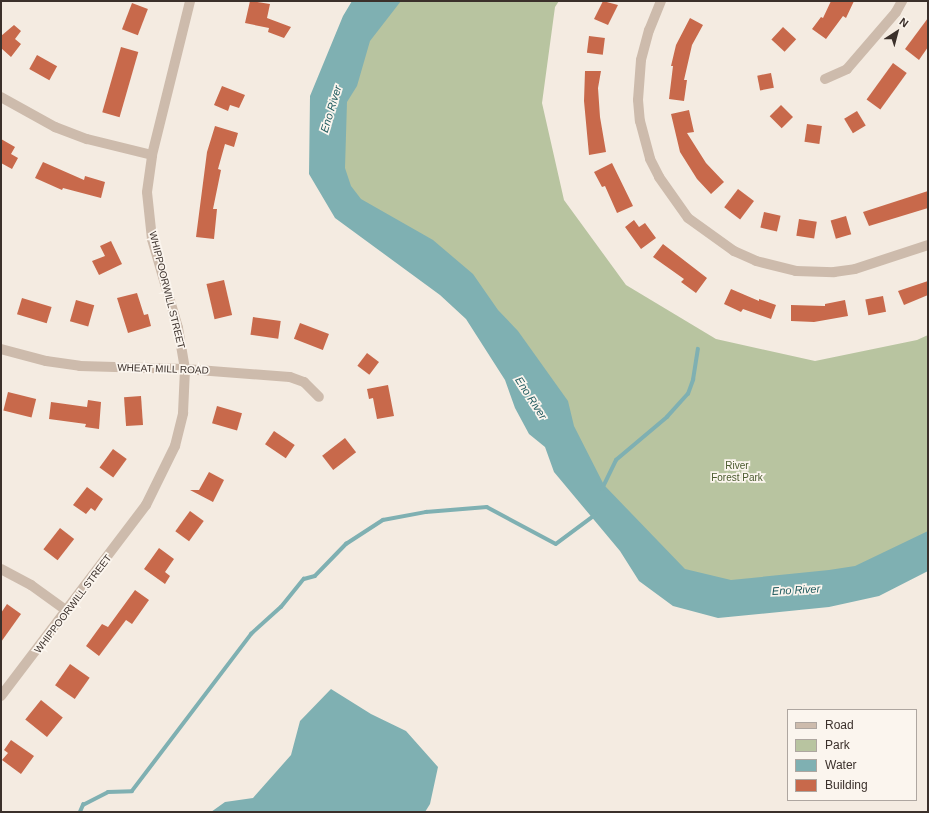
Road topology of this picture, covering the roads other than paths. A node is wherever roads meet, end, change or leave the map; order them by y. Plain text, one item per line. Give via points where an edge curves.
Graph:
1 (190, 1) edge
2 (661, 1) edge
3 (902, 1) edge
4 (825, 79) dead end
5 (1, 96) edge
6 (152, 155) junction
7 (928, 245) edge
8 (1, 349) edge
9 (185, 370) junction
10 (318, 397) dead end
11 (1, 569) edge
12 (67, 611) junction
13 (1, 696) edge

1 - 6 street, WHIPPOORWILL STREET
2 - 7 street via 649,30 641,60 640,121 650,159 659,177 688,218 734,251 756,261 796,271 834,272 855,269
3 - 4 street via 896,12 847,68
5 - 6 street via 55,126 87,139
6 - 9 street, WHIPPOORWILL STREET via 148,212 152,239 178,328
8 - 9 street, WHEAT MILL ROAD via 46,361 80,366
9 - 10 street, WHEAT MILL ROAD via 290,377 304,382
9 - 12 street, WHIPPOORWILL STREET via 181,425 176,446 163,475 146,506
11 - 12 street via 31,585
12 - 13 street, WHIPPOORWILL STREET

